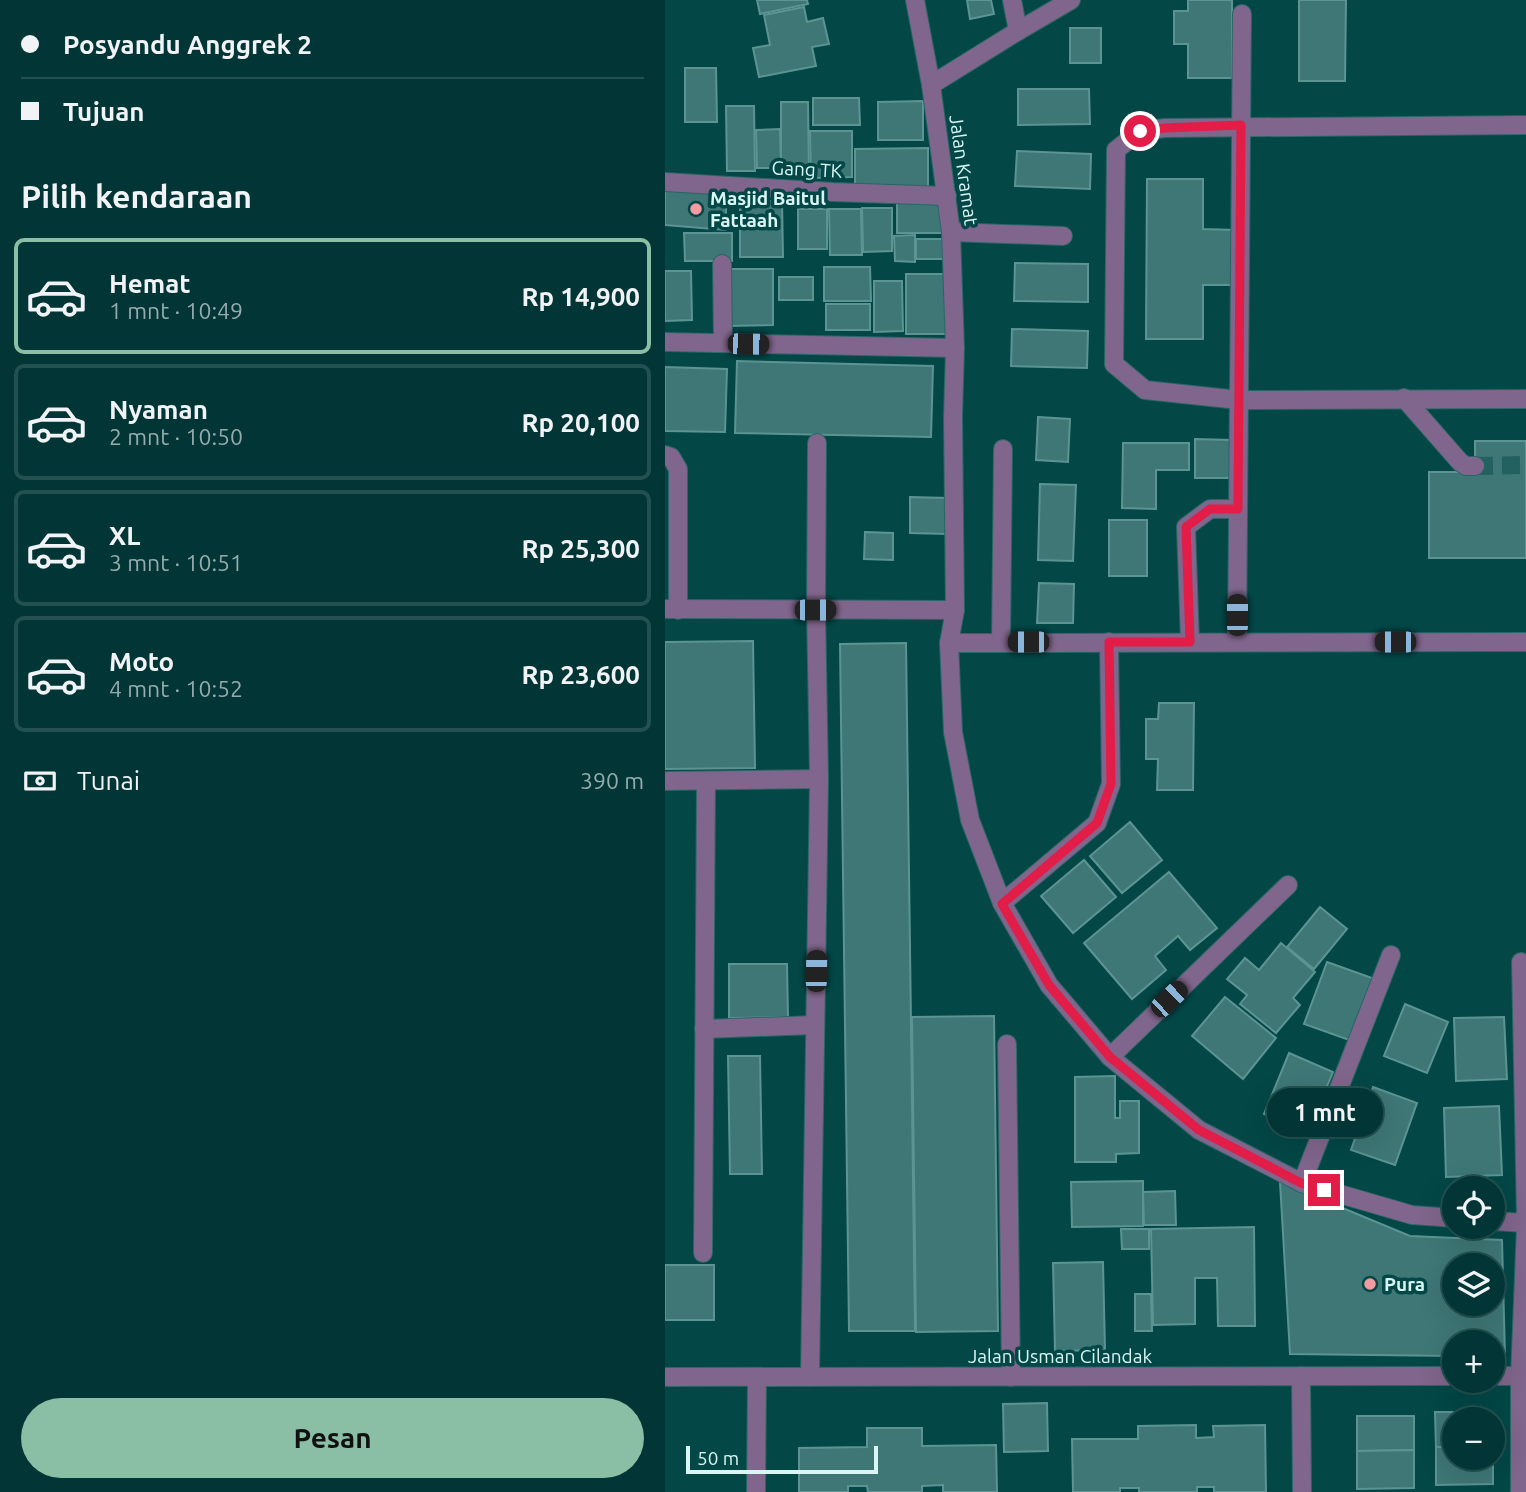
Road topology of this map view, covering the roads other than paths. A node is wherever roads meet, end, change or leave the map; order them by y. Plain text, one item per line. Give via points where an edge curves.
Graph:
1 (915, 0) edge
2 (1012, 0) edge
3 (1071, 0) edge
4 (1242, 14) dead end
5 (1018, 31) junction
6 (931, 85) junction
7 (1241, 125) junction
8 (1526, 125) edge
9 (665, 182) edge
10 (947, 196) junction
11 (951, 232) junction
12 (1063, 236) dead end
13 (722, 264) dead end
14 (665, 342) edge
15 (723, 343) junction
16 (955, 348) junction
17 (1404, 398) junction
18 (1526, 399) edge
19 (1239, 400) junction
20 (817, 443) dead end
21 (1003, 449) dead end
22 (665, 455) edge
23 (1475, 466) tunnel mouth
24 (1238, 509) junction
25 (672, 609) edge
26 (815, 610) junction
27 (955, 610) junction
28 (1109, 642) junction
29 (1190, 642) junction
30 (1237, 642) junction
31 (1526, 642) edge
32 (949, 643) junction
33 (1001, 643) junction
34 (819, 779) junction
35 (665, 781) edge
36 (706, 781) junction
37 (1288, 884) dead end
38 (1002, 904) junction
39 (1391, 955) dead end
40 (1521, 961) dead end
41 (815, 1025) junction
42 (704, 1029) junction
43 (1007, 1044) dead end
44 (1110, 1057) junction
45 (1301, 1183) junction
46 (1442, 1217) edge
47 (1526, 1217) edge
48 (1505, 1222) edge
49 (1526, 1224) edge
50 (703, 1253) dead end
51 (1301, 1376) junction
52 (1442, 1376) edge
53 (1505, 1376) edge
54 (1523, 1376) edge
55 (665, 1377) edge
56 (757, 1377) junction
57 (810, 1377) junction
58 (1011, 1377) junction
59 (756, 1492) edge
60 (1302, 1492) edge
61 (1520, 1492) edge

1 - 6 street, Jalan Kramat
2 - 5 street
3 - 5 street
4 - 7 street
5 - 6 street
6 - 10 street, Jalan Kramat
7 - 8 street
7 - 19 street
7 - 19 street via 1140,131 1116,150 1114,364 1145,390
9 - 10 street, Gang TK
10 - 11 street, Jalan Kramat
11 - 12 street
11 - 16 street, Jalan Kramat
13 - 15 street
14 - 15 street
15 - 16 street
16 - 27 street, Jalan Kramat
17 - 18 street
17 - 19 street
17 - 23 street via 1460,462
19 - 24 street
20 - 26 street
21 - 33 street
22 - 25 street via 678,469
24 - 29 street via 1210,509 1186,527
24 - 30 street
25 - 26 street
26 - 27 street
26 - 34 street
27 - 32 street
28 - 29 street
28 - 33 street
28 - 38 street via 1111,784 1097,823
29 - 30 street
30 - 31 street
32 - 33 street
32 - 38 street via 953,732 970,820
34 - 36 street
34 - 41 street
35 - 36 street
36 - 42 street
37 - 44 street
38 - 44 street via 1049,985
39 - 45 street
40 - 47 street
41 - 42 street
41 - 57 street
42 - 50 street
43 - 58 street
44 - 45 street via 1199,1130
45 - 46 street via 1412,1215
48 - 49 street
49 - 54 street
51 - 52 street, Jalan Usman Cilandak
51 - 58 street, Jalan Usman Cilandak
51 - 60 street
53 - 54 street
54 - 61 street
55 - 56 street, Jalan Usman Cilandak
56 - 57 street, Jalan Usman Cilandak
56 - 59 street
57 - 58 street, Jalan Usman Cilandak

